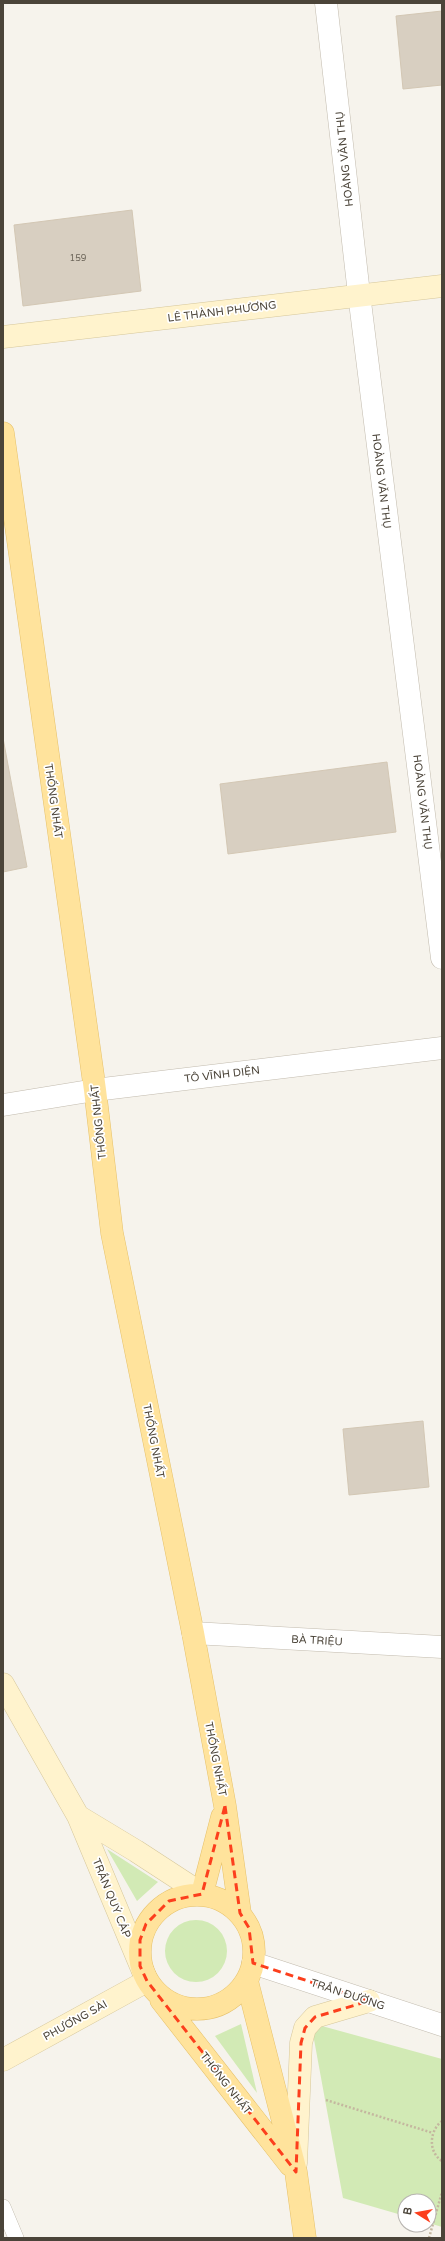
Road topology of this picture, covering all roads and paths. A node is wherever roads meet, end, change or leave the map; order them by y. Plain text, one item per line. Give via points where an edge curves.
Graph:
1 (326, 3) edge
2 (442, 286) edge
3 (359, 294) junction
4 (3, 337) edge
5 (3, 433) edge
6 (442, 958) edge
7 (442, 1048) edge
8 (95, 1090) junction
9 (3, 1105) edge
10 (193, 1633) junction
11 (442, 1647) edge
12 (3, 1684) edge
13 (225, 1806) junction
14 (78, 1816) junction
15 (202, 1894) junction
16 (240, 1913) junction
17 (250, 1972) junction
18 (151, 1987) junction
19 (369, 2001) junction
20 (442, 2025) edge
21 (3, 2060) edge
22 (299, 2092) junction
23 (442, 2121) edge
24 (433, 2132) junction
25 (442, 2161) edge
26 (296, 2172) junction
27 (442, 2192) edge
28 (3, 2207) edge
29 (309, 2237) edge
30 (16, 2238) edge
31 (429, 2238) edge

1 - 3 street, HOÀNG VĂN THỤ
2 - 3 street, LÊ THÀNH PHƯƠNG
3 - 4 street, LÊ THÀNH PHƯƠNG
3 - 6 street, HOÀNG VĂN THỤ
5 - 8 main road, THỐNG NHẤT
7 - 8 street, TÔ VĨNH DIỆN
8 - 9 street, TÔ VĨNH DIỆN
8 - 10 main road, THỐNG NHẤT via 112,1233
10 - 11 street, BÀ TRIỆU
10 - 13 main road, THỐNG NHẤT
12 - 14 street, TRẦN QUÝ CÁP
13 - 15 main road, THỐNG NHẤT
13 - 16 main road, THỐNG NHẤT
14 - 15 street via 136,1850
14 - 18 street, TRẦN QUÝ CÁP
15 - 16 main road, THỐNG NHẤT via 228,1904
15 - 18 main road, THỐNG NHẤT via 185,1895 169,1901 156,1911 146,1924 140,1940 140,1966
16 - 17 main road, THỐNG NHẤT via 249,1928 254,1945
17 - 18 main road via 235,1995 220,2005 203,2010 185,2009 169,2003
17 - 19 street, TRẦN ĐƯỜNG
17 - 26 main road, THỐNG NHẤT
18 - 21 street, PHƯƠNG SÀI
18 - 26 main road, THỐNG NHẤT
19 - 20 street, TRẦN ĐƯỜNG
19 - 22 street via 315,2017 305,2028 300,2043
22 - 24 path
22 - 26 street
23 - 24 path
24 - 25 path via 432,2147
26 - 29 main road, THỐNG NHẤT
27 - 31 path
28 - 30 lane

